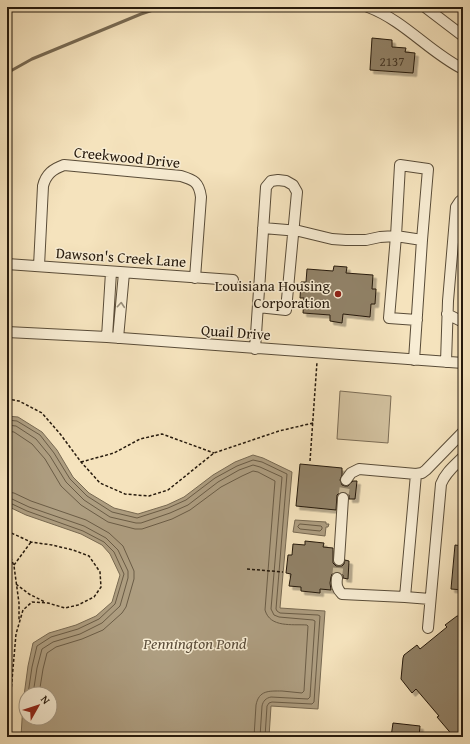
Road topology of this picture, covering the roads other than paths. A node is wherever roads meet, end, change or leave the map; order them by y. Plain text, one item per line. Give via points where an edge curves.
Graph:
1 (368, 7) edge
2 (425, 7) edge
3 (463, 36) edge
4 (463, 69) edge
5 (463, 201) edge
6 (263, 228) junction
7 (293, 230) junction
8 (396, 236) junction
9 (422, 240) junction
10 (7, 264) edge
11 (39, 266) junction
12 (111, 272) junction
13 (124, 272) junction
14 (195, 278) junction
15 (233, 280) dead end
16 (258, 307) junction
17 (447, 314) junction
18 (417, 320) junction
19 (463, 322) edge
20 (7, 332) edge
21 (107, 338) junction
22 (118, 338) junction
23 (255, 349) junction
24 (414, 360) junction
25 (446, 362) junction
26 (463, 363) edge
27 (463, 432) edge
28 (463, 457) edge
29 (416, 474) junction
30 (346, 480) dead end
31 (343, 498) tunnel mouth
32 (339, 560) tunnel mouth
33 (337, 578) tunnel mouth
34 (406, 597) junction
35 (430, 599) junction
36 (428, 628) dead end

1 - 4 street via 389,16 451,63
2 - 3 street
5 - 17 street via 456,207
6 - 7 street
6 - 7 street via 266,187 278,180 286,181 297,192
6 - 16 street
7 - 8 street via 346,240
7 - 16 street via 286,310
8 - 9 street
8 - 9 street via 400,165 428,169
8 - 18 street via 389,318
9 - 18 street
10 - 11 street, Dawson's Creek Lane
11 - 12 street, Dawson's Creek Lane
11 - 14 street, Creekwood Drive via 44,180 52,170 64,165 181,176 197,184 201,197
12 - 13 street, Dawson's Creek Lane
12 - 21 street
13 - 14 street, Dawson's Creek Lane
22 -> 13 street
14 - 15 street, Dawson's Creek Lane
16 - 23 street
17 - 19 street
17 - 25 street
18 - 24 street
20 - 21 street, Quail Drive
21 - 22 street, Quail Drive
22 - 23 street, Quail Drive
23 - 24 street, Quail Drive
24 - 25 street, Quail Drive
25 - 26 street, Quail Drive
27 - 29 street via 426,470
28 - 35 street via 441,484
29 - 30 street via 359,469 351,473
29 - 34 street
31 - 32 street
33 - 34 street via 336,584 342,594
34 - 35 street
35 - 36 street

